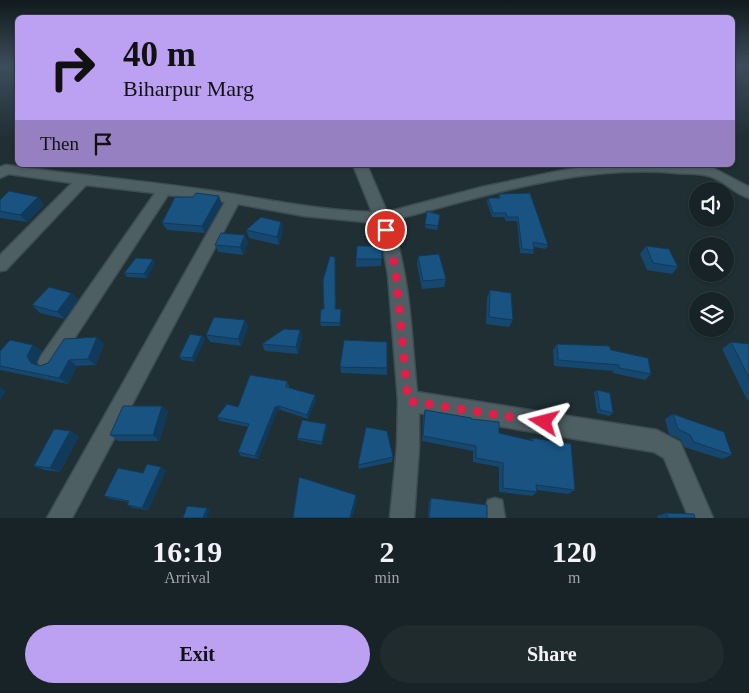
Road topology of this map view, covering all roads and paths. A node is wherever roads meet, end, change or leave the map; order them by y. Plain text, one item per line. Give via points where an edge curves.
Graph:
1 (363, 167) edge
2 (624, 167) edge
3 (656, 167) edge
4 (0, 174) edge
5 (82, 181) junction
6 (165, 189) junction
7 (749, 192) edge
8 (234, 198) junction
9 (382, 218) junction
10 (0, 265) edge
11 (48, 362) edge
12 (408, 401) junction
13 (59, 518) edge
14 (402, 518) edge
15 (701, 518) edge

1 - 9 street
2 - 9 street via 558,175
3 - 7 street via 713,172
4 - 5 street via 6,169
5 - 6 street
5 - 10 street
6 - 8 street
6 - 11 street
8 - 9 street via 304,211
8 - 13 street
9 - 12 street via 396,275
12 - 14 street
12 - 15 street via 657,441 672,450

